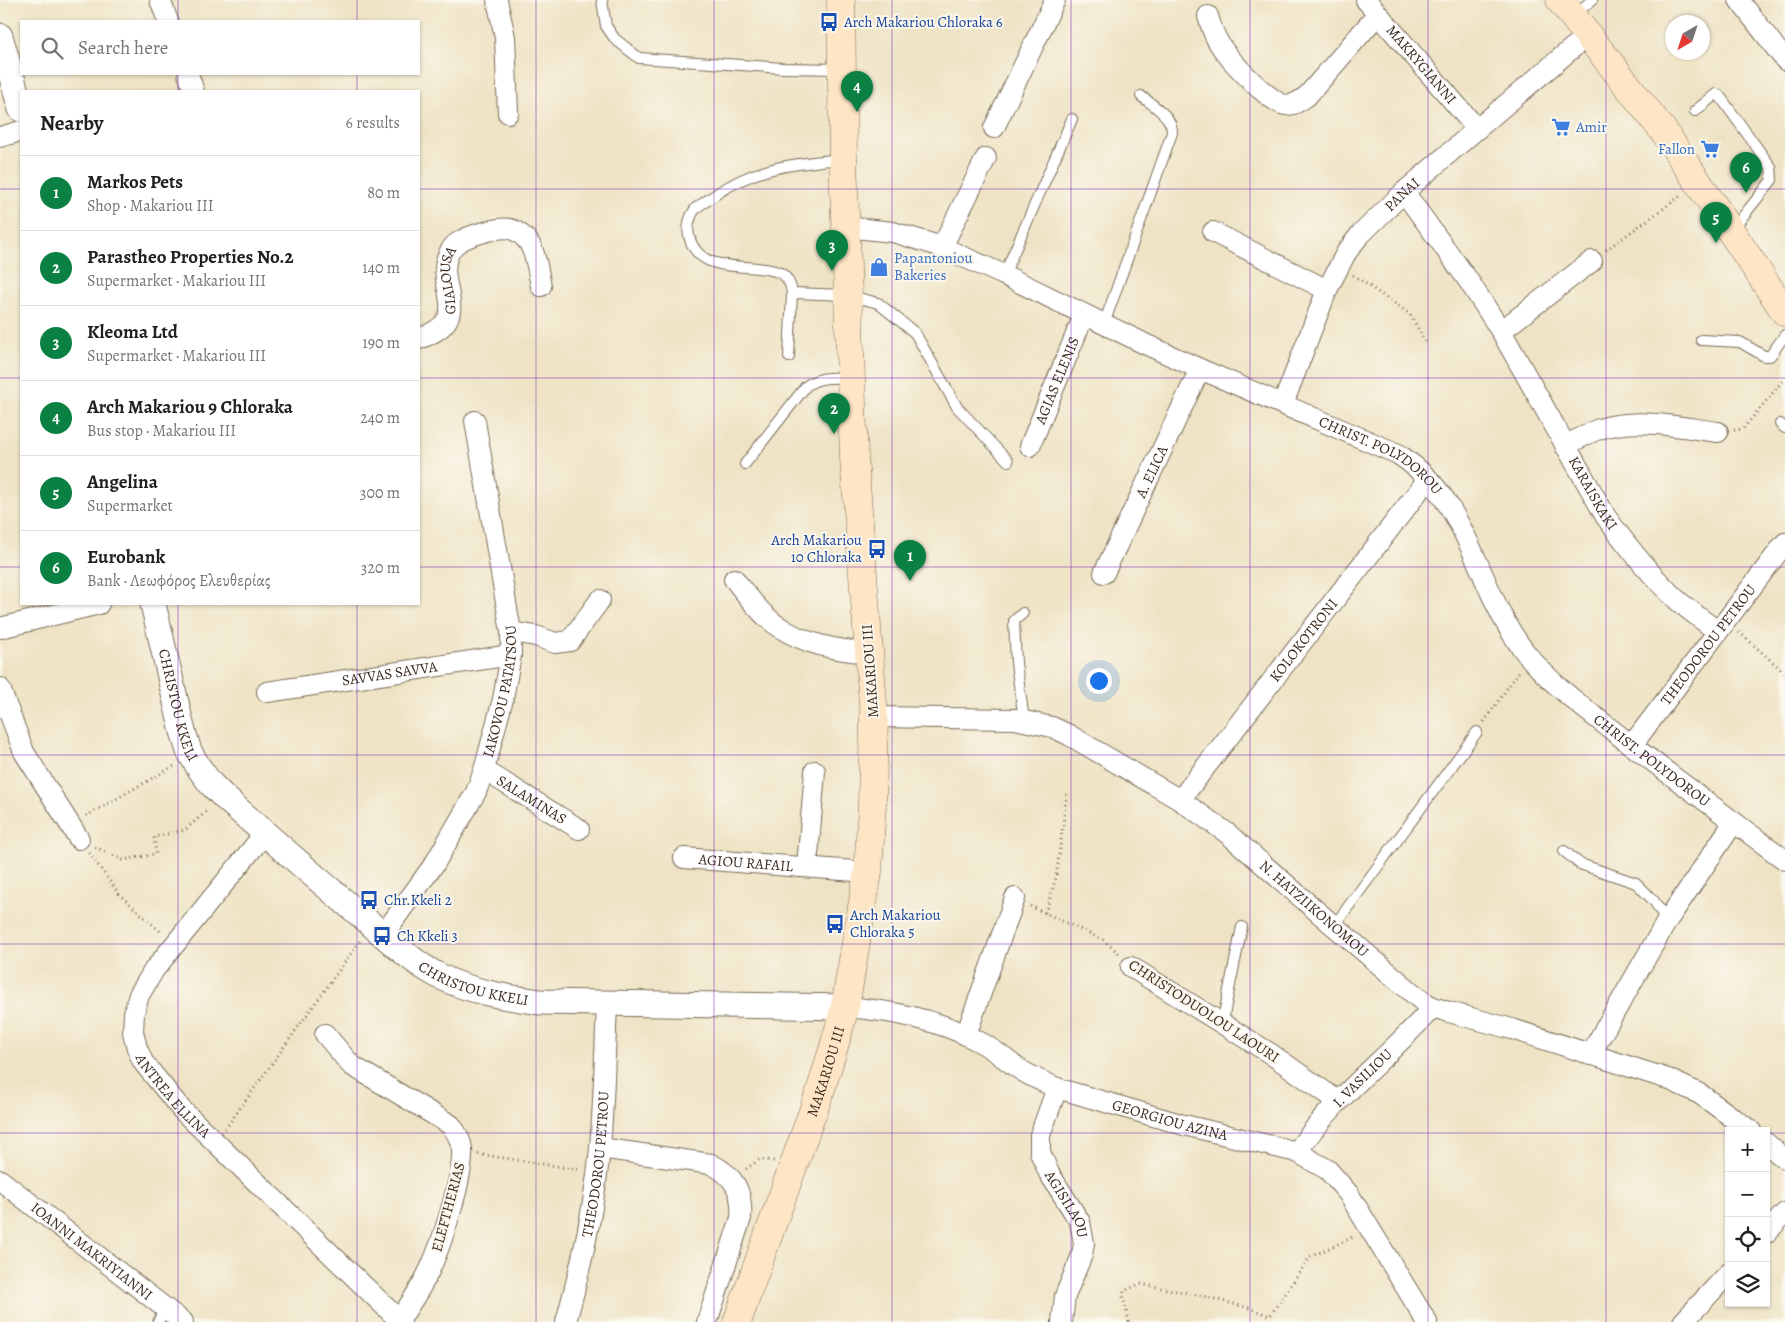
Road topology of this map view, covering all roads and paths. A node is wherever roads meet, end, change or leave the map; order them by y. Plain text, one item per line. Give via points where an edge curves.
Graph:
1 (160, 0) edge
2 (497, 0) edge
3 (602, 0) edge
4 (841, 0) edge
5 (1055, 0) edge
6 (1739, 0) edge
7 (1372, 7) edge
8 (1579, 13) edge
9 (1208, 16) dead end
10 (168, 20) edge
11 (0, 36) edge
12 (1785, 60) edge
13 (841, 69) junction
14 (188, 75) edge
15 (194, 90) edge
16 (1140, 96) dead end
17 (20, 106) edge
18 (1695, 111) dead end
19 (508, 113) dead end
20 (1072, 119) dead end
21 (994, 128) dead end
22 (1477, 128) junction
23 (20, 131) edge
24 (0, 137) edge
25 (986, 158) dead end
26 (843, 159) junction
27 (1698, 182) junction
28 (1404, 192) junction
29 (845, 227) junction
30 (1731, 231) junction
31 (1213, 232) dead end
32 (942, 247) junction
33 (1592, 261) joint
34 (1339, 266) junction
35 (1004, 275) junction
36 (541, 286) dead end
37 (1327, 290) junction
38 (792, 293) junction
39 (847, 295) junction
40 (1785, 312) edge
41 (1084, 314) junction
42 (1104, 324) junction
43 (1501, 330) junction
44 (1785, 335) edge
45 (420, 339) edge
46 (1701, 340) dead end
47 (1427, 345) dead end
48 (789, 357) dead end
49 (1200, 369) junction
50 (850, 378) junction
51 (1785, 378) edge
52 (1283, 404) junction
53 (475, 420) dead end
54 (1718, 432) joint
55 (1030, 446) dead end
56 (1565, 446) junction
57 (1008, 461) dead end
58 (745, 464) dead end
59 (1428, 479) junction
60 (1785, 543) edge
61 (1104, 573) dead end
62 (734, 578) dead end
63 (600, 600) dead end
64 (95, 605) edge
65 (153, 605) edge
66 (1023, 613) dead end
67 (1721, 626) junction
68 (0, 628) edge
69 (511, 632) junction
70 (869, 653) junction
71 (511, 655) junction
72 (1529, 657) junction
73 (1785, 673) edge
74 (0, 688) edge
75 (267, 692) dead end
76 (874, 717) junction
77 (1024, 720) junction
78 (1477, 732) joint
79 (1632, 745) junction
80 (192, 756) junction
81 (484, 770) junction
82 (815, 771) dead end
83 (1068, 793) dead end
84 (224, 797) junction
85 (1180, 800) junction
86 (1734, 822) junction
87 (579, 829) dead end
88 (74, 832) junction
89 (265, 833) junction
90 (1564, 851) dead end
91 (684, 858) dead end
92 (1785, 860) edge
93 (807, 867) junction
94 (868, 872) junction
95 (1015, 898) joint
96 (1045, 913) junction
97 (1667, 921) junction
98 (1334, 926) junction
99 (1242, 927) dead end
100 (377, 930) junction
101 (174, 945) junction
102 (1131, 967) joint
103 (607, 1003) junction
104 (1433, 1006) junction
105 (845, 1007) junction
106 (1222, 1024) junction
107 (325, 1034) dead end
108 (966, 1035) junction
109 (1590, 1055) junction
110 (1057, 1088) junction
111 (1338, 1101) junction
112 (1746, 1127) edge
113 (216, 1142) junction
114 (1770, 1147) edge
115 (600, 1148) junction
116 (462, 1151) junction
117 (1297, 1152) junction
118 (1785, 1159) edge
119 (794, 1165) junction
120 (596, 1173) junction
121 (732, 1179) junction
122 (0, 1180) edge
123 (1785, 1213) edge
124 (1371, 1229) junction
125 (1770, 1229) edge
126 (1725, 1277) edge
127 (161, 1314) edge
128 (400, 1321) edge
129 (183, 1322) edge
130 (566, 1322) edge
131 (707, 1322) edge
132 (737, 1322) edge
133 (1062, 1322) edge
134 (1129, 1322) edge
135 (1427, 1322) edge
136 (1683, 1322) edge

1 - 10 street
2 - 19 street via 505,37
3 - 13 lane via 606,26 615,39 639,58
4 - 13 main road, MAKARIOU III
5 - 21 street
6 - 12 street
7 - 9 street via 1307,96 1287,105 1268,96 1234,62 1212,32
7 - 22 street, MAKRYGIANNI
8 - 22 street, PANAI
8 - 27 main road
11 - 17 street
13 - 26 main road, MAKARIOU III
14 - 15 street
16 - 42 lane via 1168,118 1173,126
18 - 30 lane via 1718,94 1771,167 1772,180
20 - 35 lane
22 - 28 street, PANAI
23 - 24 street
25 - 32 street
26 - 29 main road, MAKARIOU III
26 - 38 lane via 783,166 753,175 726,187 697,208 690,218 687,227 690,240 706,260 720,265 779,272 791,284
27 - 30 main road
27 - 33 path
28 - 34 street, PANAI via 1359,236
28 - 43 street, KARAISKAKI
29 - 32 street, CHRIST. POLYDOROU via 893,232
29 - 39 main road, MAKARIOU III
30 - 40 main road
31 - 37 street
32 - 35 street, CHRIST. POLYDOROU
33 - 43 street
34 - 37 street, PANAI
34 - 47 path via 1410,314
35 - 41 street, CHRIST. POLYDOROU
36 - 45 street, GIALOUSA via 532,248 526,239 502,228 468,237 457,243 446,260 444,270 450,310 447,320
37 - 52 street, PANAI
38 - 39 lane
38 - 48 lane
39 - 50 main road, MAKARIOU III
39 - 57 lane via 878,303 914,333 957,406
41 - 42 street, CHRIST. POLYDOROU
41 - 55 street, AGIAS ELENIS
42 - 49 street, CHRIST. POLYDOROU
43 - 56 street, KARAISKAKI
44 - 46 lane via 1770,356 1764,356 1740,342
49 - 52 street, CHRIST. POLYDOROU
49 - 61 street, A. ELICA
50 - 58 lane via 823,378 806,386
50 - 70 main road, MAKARIOU III
51 - 54 path via 1743,429
52 - 59 street, CHRIST. POLYDOROU via 1398,454
53 - 69 street, IAKOVOU PATATSOU
54 - 56 street via 1655,423 1622,424 1597,430
56 - 67 street, KARAISKAKI via 1606,517 1627,546 1678,601
59 - 72 street, CHRIST. POLYDOROU via 1450,508 1496,604
59 - 85 street, KOLOKOTRONI
60 - 67 street, THEODOROU PETROU
62 - 70 street via 748,598 777,626 836,650
63 - 69 street via 570,641 555,643
64 - 68 street
65 - 80 street, CHRISTOU KKELI via 182,728
66 - 77 lane via 1014,621
67 - 73 path
67 - 79 street, THEODOROU PETROU
69 - 71 street, IAKOVOU PATATSOU
70 - 76 main road, MAKARIOU III
71 - 75 street, SAVVAS SAVVA
71 - 81 street, IAKOVOU PATATSOU
72 - 78 path
72 - 79 street, CHRIST. POLYDOROU via 1546,676
74 - 88 street via 24,752
76 - 77 street, N. HATZIIKONOMOU
76 - 94 main road, MAKARIOU III
77 - 85 street, N. HATZIIKONOMOU via 1069,735
78 - 98 lane
79 - 86 street, CHRIST. POLYDOROU
80 - 84 street, CHRISTOU KKELI
80 - 88 path
81 - 87 street, SALAMINAS
81 - 100 street, IAKOVOU PATATSOU via 476,792 435,863
82 - 93 street, AGIOU RAFAIL
83 - 96 path via 1056,878
84 - 88 path via 185,830 154,837 156,854 123,860
84 - 89 street, CHRISTOU KKELI
85 - 98 street, N. HATZIIKONOMOU via 1227,833
86 - 92 street, CHRIST. POLYDOROU
86 - 97 street
88 - 101 path via 120,895
89 - 100 street, CHRISTOU KKELI
89 - 101 street, ANTREA ELLINA
90 - 97 lane via 1580,864 1636,883 1654,901
91 - 93 street, AGIOU RAFAIL
93 - 94 street, AGIOU RAFAIL
94 - 105 main road, MAKARIOU III
95 - 96 path, CHRISTODUOLOU LAOURI
95 - 108 street
96 - 102 path, CHRISTODUOLOU LAOURI via 1103,940
97 - 109 street
98 - 104 street, N. HATZIIKONOMOU via 1404,986
99 - 106 lane
100 - 103 street, CHRISTOU KKELI via 440,976 468,987 540,1002
100 - 113 path
101 - 113 street, ANTREA ELLINA via 139,995 134,1013 136,1048 143,1062 181,1109
102 - 106 street, CHRISTODUOLOU LAOURI
103 - 105 street, CHRISTOU KKELI
103 - 115 street, THEODOROU PETROU
104 - 109 street, N. HATZIIKONOMOU
104 - 111 street, I. VASILIOU
105 - 108 street, GEORGIOU AZINA via 893,1012
105 - 119 main road, MAKARIOU III
106 - 111 street, CHRISTODUOLOU LAOURI
107 - 116 street, ELEFTHERIAS via 351,1065 451,1125 459,1135
108 - 110 street, GEORGIOU AZINA via 1038,1080
109 - 112 street, N. HATZIIKONOMOU via 1668,1079 1716,1104
110 - 117 street, GEORGIOU AZINA via 1184,1125
110 - 133 street, AGISILAOU via 1040,1135 1040,1152 1049,1173 1080,1222 1084,1243 1064,1296
111 - 117 street, I. VASILIOU
113 - 128 street, ANTREA ELLINA
114 - 118 street
115 - 120 street, THEODOROU PETROU
115 - 121 street via 711,1164
116 - 120 path
116 - 128 street, ELEFTHERIAS via 454,1196 429,1273
117 - 124 street, GEORGIOU AZINA via 1328,1170 1339,1181
119 - 121 path via 760,1159
119 - 132 main road, MAKARIOU III
120 - 130 street, THEODOROU PETROU via 576,1288
121 - 131 street via 742,1202 741,1218
122 - 127 street, IOANNI MAKRIYIANNI via 112,1268
123 - 125 street
124 - 134 path via 1310,1257 1270,1316 1203,1296 1140,1284 1124,1291
124 - 135 street, GEORGIOU AZINA
126 - 136 street
127 - 129 street, IOANNI MAKRIYIANNI

